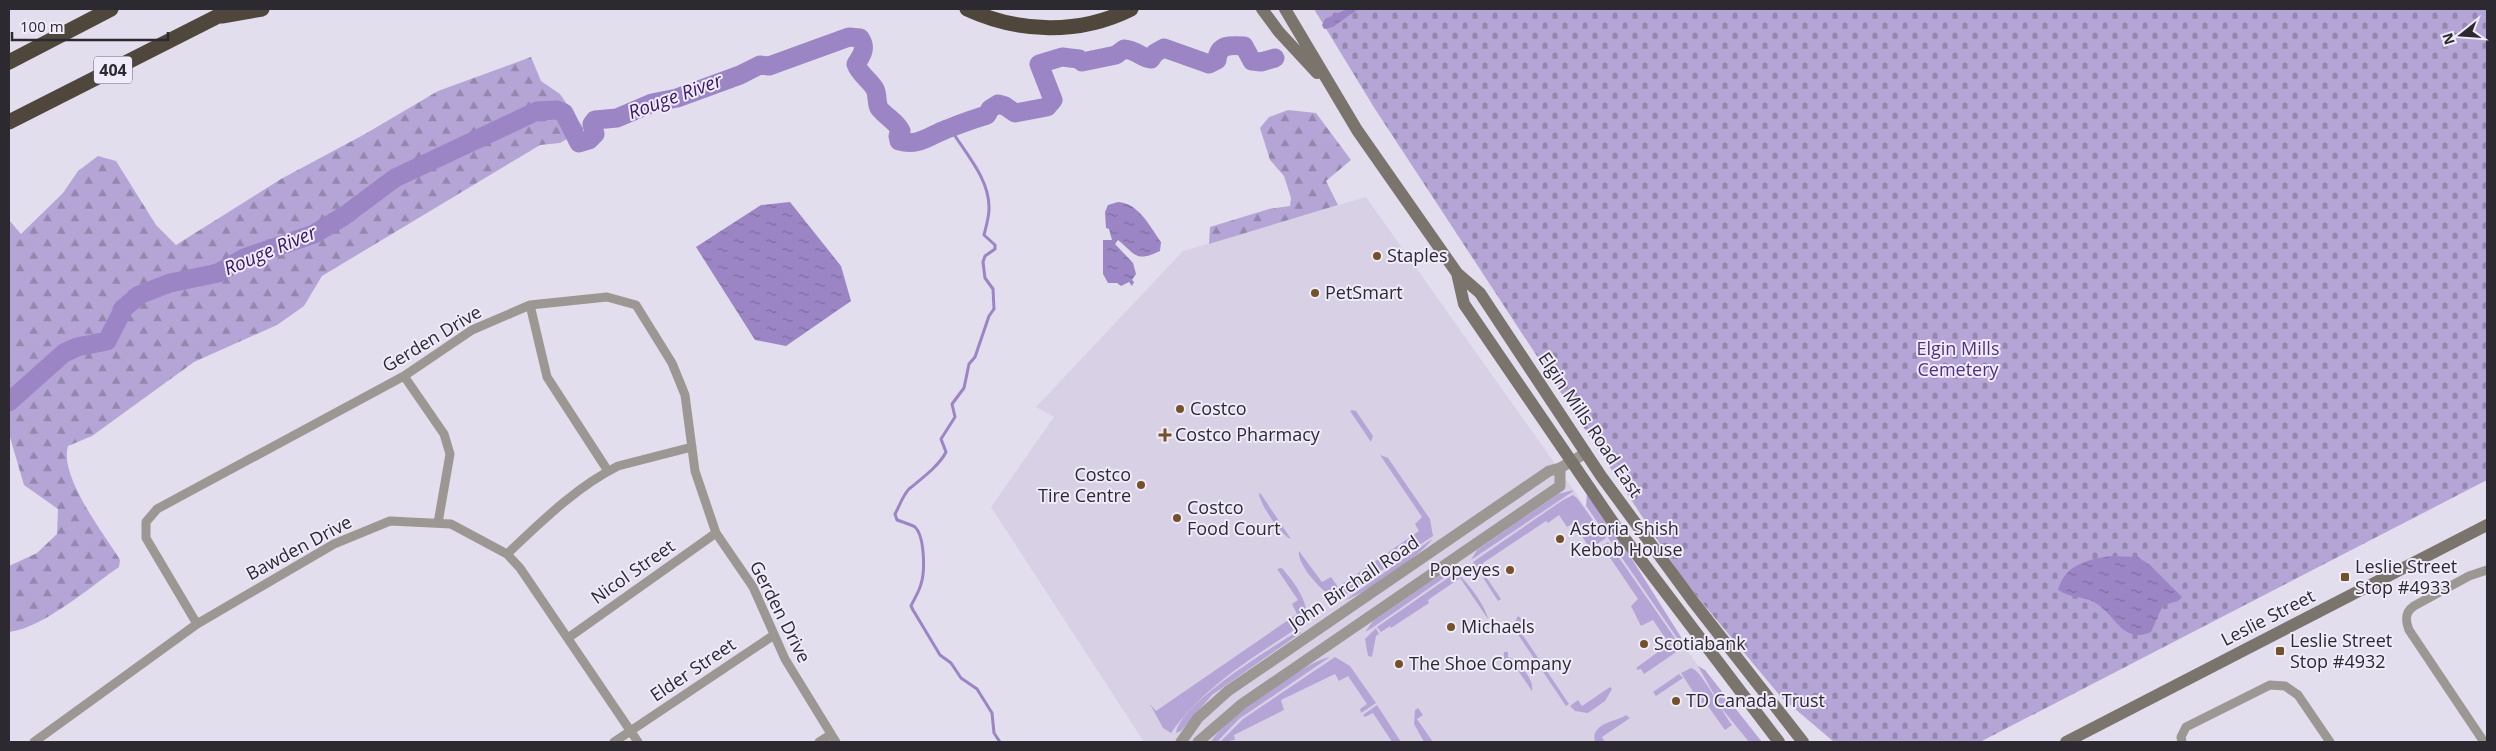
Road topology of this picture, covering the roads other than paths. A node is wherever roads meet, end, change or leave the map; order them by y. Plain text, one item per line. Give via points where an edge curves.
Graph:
1 (232, 9) edge
2 (262, 9) edge
3 (967, 9) edge
4 (1131, 9) edge
5 (1262, 9) edge
6 (1285, 9) edge
7 (107, 10) edge
8 (218, 17) junction
9 (9, 62) edge
10 (1329, 86) junction
11 (9, 122) edge
12 (1457, 273) junction
13 (530, 305) junction
14 (404, 376) junction
15 (692, 447) junction
16 (1586, 453) junction
17 (1572, 462) junction
18 (1560, 468) junction
19 (608, 471) junction
20 (438, 523) junction
21 (2487, 525) edge
22 (716, 533) junction
23 (507, 554) junction
24 (2487, 570) edge
25 (197, 624) junction
26 (774, 635) junction
27 (568, 638) junction
28 (631, 732) junction
29 (833, 738) edge
30 (34, 742) edge
31 (614, 742) edge
32 (638, 742) edge
33 (819, 742) edge
34 (1181, 742) edge
35 (1198, 742) edge
36 (1779, 742) edge
37 (1803, 742) edge
38 (2066, 742) edge
39 (2182, 742) edge
40 (2330, 742) edge
41 (2484, 742) edge

1 - 8 highway, 404
2 - 8 highway
3 - 4 highway via 1008,23 1038,28 1068,28
5 - 10 main road, Elgin Mills Road East via 1278,32
6 - 10 main road, Elgin Mills Road East
7 - 9 highway
8 - 11 highway, 404
10 - 12 main road, Elgin Mills Road East
12 - 16 main road, Elgin Mills Road East via 1480,293
12 - 17 main road, Elgin Mills Road East via 1464,304
13 - 14 street, Gerden Drive via 472,330
13 - 15 street, Gerden Drive via 606,297 636,305 672,363 685,395
13 - 19 street via 547,377
14 - 20 street via 444,434 450,454
14 - 25 street, Gerden Drive via 157,509 146,522 146,538
15 - 19 street
15 - 22 street, Gerden Drive via 695,471
16 - 17 street, John Birchall Road
16 - 37 main road, Elgin Mills Road East via 1692,600
17 - 18 street, John Birchall Road
17 - 36 main road, Elgin Mills Road East via 1620,532
18 - 34 street, John Birchall Road via 1549,472 1228,691 1198,718
18 - 35 street, John Birchall Road via 1560,486 1242,704
19 - 23 street via 565,501
20 - 23 street, Bawden Drive via 451,524
20 - 25 street, Bawden Drive via 390,521 334,544
21 - 38 main road, Leslie Street
22 - 26 street, Gerden Drive via 753,586
22 - 27 street, Nicol Street
23 - 27 street, Bawden Drive
24 - 41 street via 2469,576 2414,606 2406,617 2409,630
25 - 30 street, Bawden Drive
26 - 28 street, Elder Street
26 - 29 street, Gerden Drive
27 - 28 street, Bawden Drive
28 - 31 street, Elder Street
28 - 32 street, Bawden Drive
29 - 33 street
39 - 40 street via 2186,726 2270,685 2285,686 2298,695

